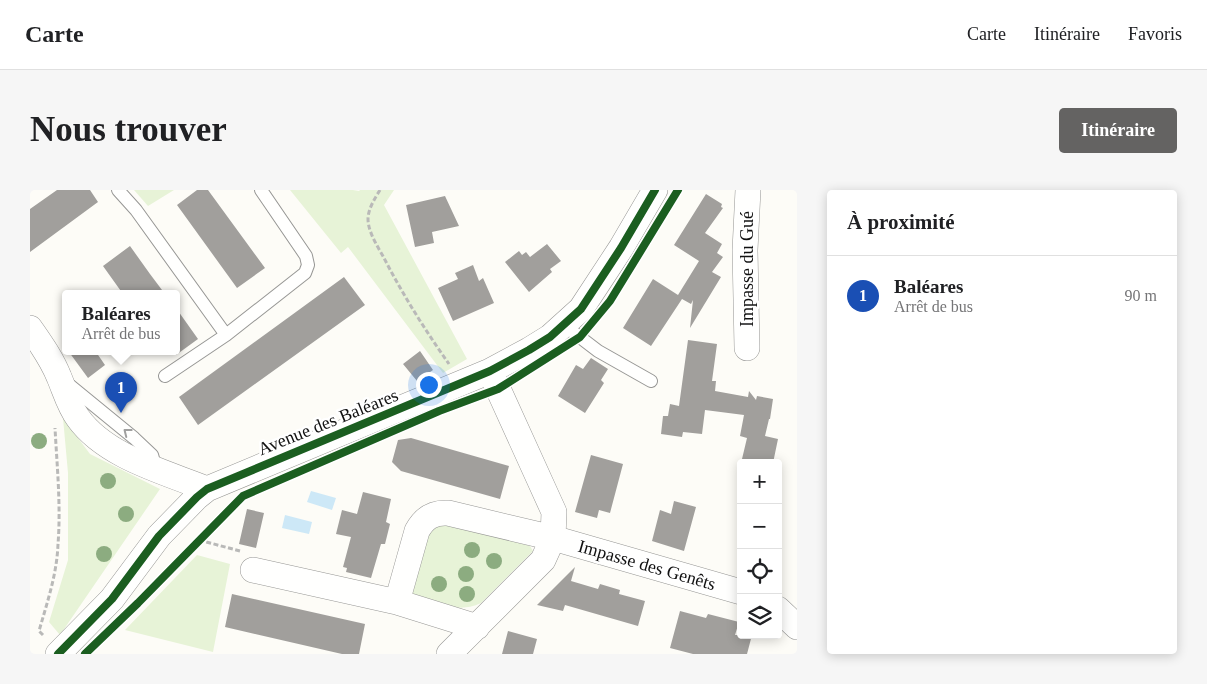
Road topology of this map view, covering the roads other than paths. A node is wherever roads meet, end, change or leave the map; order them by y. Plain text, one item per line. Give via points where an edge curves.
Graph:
1 (118, 190) edge
2 (261, 190) edge
3 (655, 190) edge
4 (748, 190) edge
5 (564, 325) junction
6 (30, 328) edge
7 (226, 335) junction
8 (747, 348) dead end
9 (490, 372) junction
10 (165, 376) dead end
11 (651, 382) dead end
12 (156, 469) junction
13 (207, 489) junction
14 (190, 506) junction
15 (553, 538) junction
16 (253, 570) road end
17 (737, 591) edge
18 (396, 602) junction
19 (782, 613) edge
20 (477, 627) junction
21 (797, 627) edge
22 (60, 652) edge
23 (448, 654) edge

1 - 7 lane
2 - 7 lane via 306,256 308,265 300,278
3 - 5 street, Avenue des Baléares via 593,291
4 - 8 street, Impasse du Gué via 745,250
5 - 9 street, Avenue des Baléares
5 - 11 lane via 598,351
6 - 12 street via 49,356 68,400 89,431 119,453
7 - 10 lane
9 - 13 street, Avenue des Baléares
9 - 15 street via 554,512
12 - 13 street
12 - 14 street
13 - 14 street, Avenue des Baléares
14 - 22 street, Avenue des Baléares via 159,536 112,599
15 - 17 street, Impasse des Genêts
15 - 18 street, Impasse des Genêts via 448,513 431,515 422,521 417,531
15 - 20 street via 543,560
16 - 18 street
18 - 20 street
19 - 21 street
20 - 23 street

